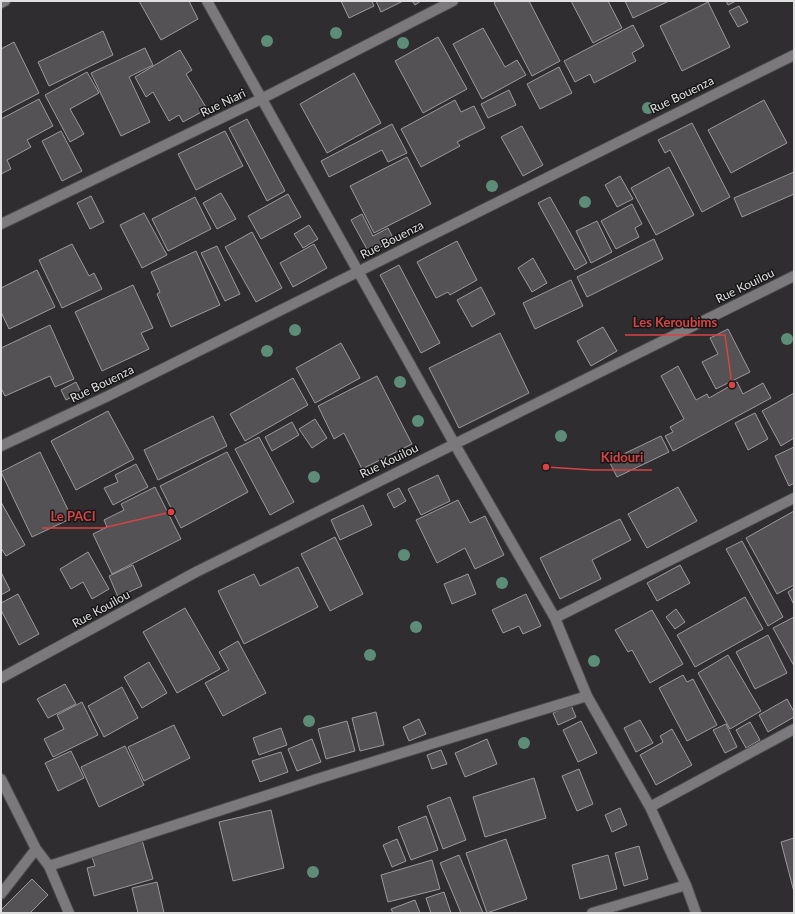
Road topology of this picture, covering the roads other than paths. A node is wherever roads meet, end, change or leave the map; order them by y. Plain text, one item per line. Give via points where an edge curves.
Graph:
1 (5, 1) edge
2 (207, 1) edge
3 (453, 1) edge
4 (1, 3) edge
5 (794, 55) edge
6 (261, 99) junction
7 (1, 224) edge
8 (359, 272) junction
9 (794, 276) edge
10 (454, 443) junction
11 (1, 446) edge
12 (794, 498) edge
13 (555, 618) junction
14 (1, 678) edge
15 (588, 696) junction
16 (794, 729) edge
17 (1, 779) edge
18 (650, 807) junction
19 (36, 849) junction
20 (49, 866) junction
21 (686, 885) junction
22 (1, 894) edge
23 (69, 913) edge
24 (592, 913) edge
25 (696, 913) edge

1 - 4 street
2 - 6 street
3 - 6 street, Rue Niari
5 - 8 street, Rue Bouenza
6 - 7 street, Rue Niari
6 - 8 street
8 - 10 street
8 - 11 street, Rue Bouenza
9 - 10 street, Rue Kouilou
10 - 13 street
10 - 14 street, Rue Kouilou via 196,572
12 - 13 street
13 - 15 street
15 - 18 street
15 - 20 street via 317,778
16 - 18 street
17 - 19 street
18 - 21 street
19 - 20 street
19 - 22 street
20 - 23 street
21 - 24 street
21 - 25 street

